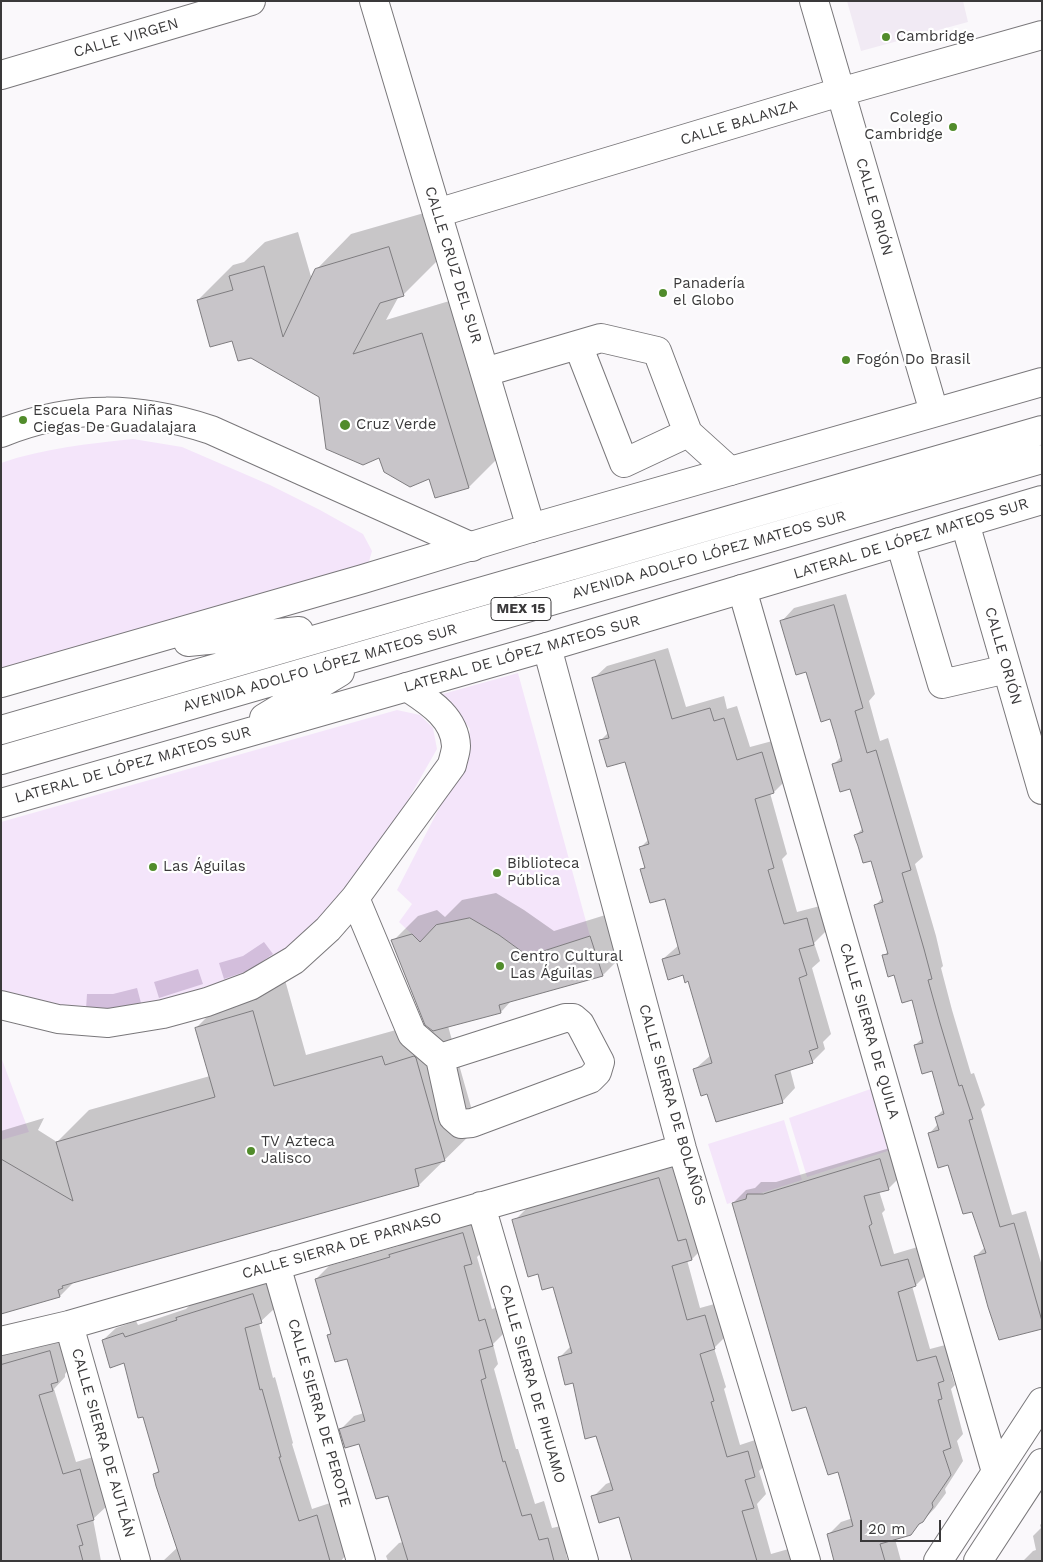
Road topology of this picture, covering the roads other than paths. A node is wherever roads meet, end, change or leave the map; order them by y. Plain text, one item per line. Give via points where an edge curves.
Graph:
1 (251, 1) edge
2 (374, 1) edge
3 (814, 1) edge
4 (1042, 35) edge
5 (1, 75) edge
6 (840, 92) junction
7 (437, 213) junction
8 (578, 345) junction
9 (484, 372) junction
10 (1042, 382) edge
11 (934, 412) junction
12 (1042, 430) edge
13 (1, 433) edge
14 (688, 433) junction
15 (1042, 459) edge
16 (730, 471) junction
17 (1042, 500) edge
18 (965, 523) junction
19 (531, 528) junction
20 (900, 542) junction
21 (472, 547) junction
22 (742, 589) junction
23 (368, 624) junction
24 (547, 647) junction
25 (118, 649) junction
26 (373, 652) junction
27 (1007, 668) junction
28 (1, 683) edge
29 (408, 687) junction
30 (1, 730) edge
31 (232, 737) junction
32 (1, 760) edge
33 (1042, 790) edge
34 (1, 803) edge
35 (355, 898) junction
36 (1, 1005) edge
37 (440, 1058) junction
38 (682, 1149) junction
39 (481, 1206) junction
40 (276, 1265) junction
41 (69, 1325) junction
42 (1, 1342) edge
43 (1042, 1402) edge
44 (1042, 1463) edge
45 (996, 1472) junction
46 (981, 1559) edge
47 (136, 1561) edge
48 (361, 1561) edge
49 (584, 1561) edge
50 (806, 1561) edge
51 (938, 1561) edge

1 - 5 street, CALLE VIRGEN
2 - 7 street, CALLE CRUZ DEL SUR
3 - 6 street, CALLE ORIÓN
4 - 6 street, CALLE BALANZA
6 - 7 street, CALLE BALANZA
6 - 11 street, CALLE ORIÓN
7 - 9 street, CALLE CRUZ DEL SUR
8 - 9 street
8 - 14 street via 602,338 657,351
8 - 14 street via 624,463
9 - 19 street, CALLE CRUZ DEL SUR
10 - 11 street
11 - 16 street
12 - 23 street, AVENIDA ADOLFO LÓPEZ MATEOS SUR / MEX 15
13 - 21 street via 56,416 88,412 153,414 182,421 211,430
14 - 16 street
15 - 26 street, AVENIDA ADOLFO LÓPEZ MATEOS SUR / MEX 15
16 - 19 street
17 - 18 street, LATERAL DE LÓPEZ MATEOS SUR
18 - 20 street, LATERAL DE LÓPEZ MATEOS SUR
18 - 27 street, CALLE ORIÓN
19 - 21 street
20 - 22 street, LATERAL DE LÓPEZ MATEOS SUR
20 - 27 street via 942,684
21 - 25 street
22 - 24 street, LATERAL DE LÓPEZ MATEOS SUR
22 - 45 street, CALLE SIERRA DE QUILA
23 - 25 street
23 - 30 street, AVENIDA ADOLFO LÓPEZ MATEOS SUR / MEX 15
24 - 29 street, LATERAL DE LÓPEZ MATEOS SUR
24 - 38 street, CALLE SIERRA DE BOLAÑOS
25 - 28 street
26 - 31 street
26 - 32 street, AVENIDA ADOLFO LÓPEZ MATEOS SUR / MEX 15
27 - 33 street, CALLE ORIÓN
29 - 31 street, LATERAL DE LÓPEZ MATEOS SUR
29 - 35 street via 429,702 454,730 456,747 452,765
31 - 34 street, LATERAL DE LÓPEZ MATEOS SUR
35 - 36 street via 294,960 250,986 207,1002 163,1014 108,1023 58,1019
35 - 37 street via 412,1034
37 - 37 street via 453,1117 461,1124 472,1123 590,1079 600,1062 580,1024 573,1018
38 - 39 street, CALLE SIERRA DE PARNASO
38 - 50 street, CALLE SIERRA DE BOLAÑOS
39 - 40 street, CALLE SIERRA DE PARNASO
39 - 49 street, CALLE SIERRA DE PIHUAMO
40 - 41 street, CALLE SIERRA DE PARNASO
40 - 48 street, CALLE SIERRA DE PEROTE
41 - 42 street, CALLE SIERRA DE PARNASO
41 - 47 street, CALLE SIERRA DE AUTLÁN
43 - 45 street
44 - 46 street
45 - 51 street

